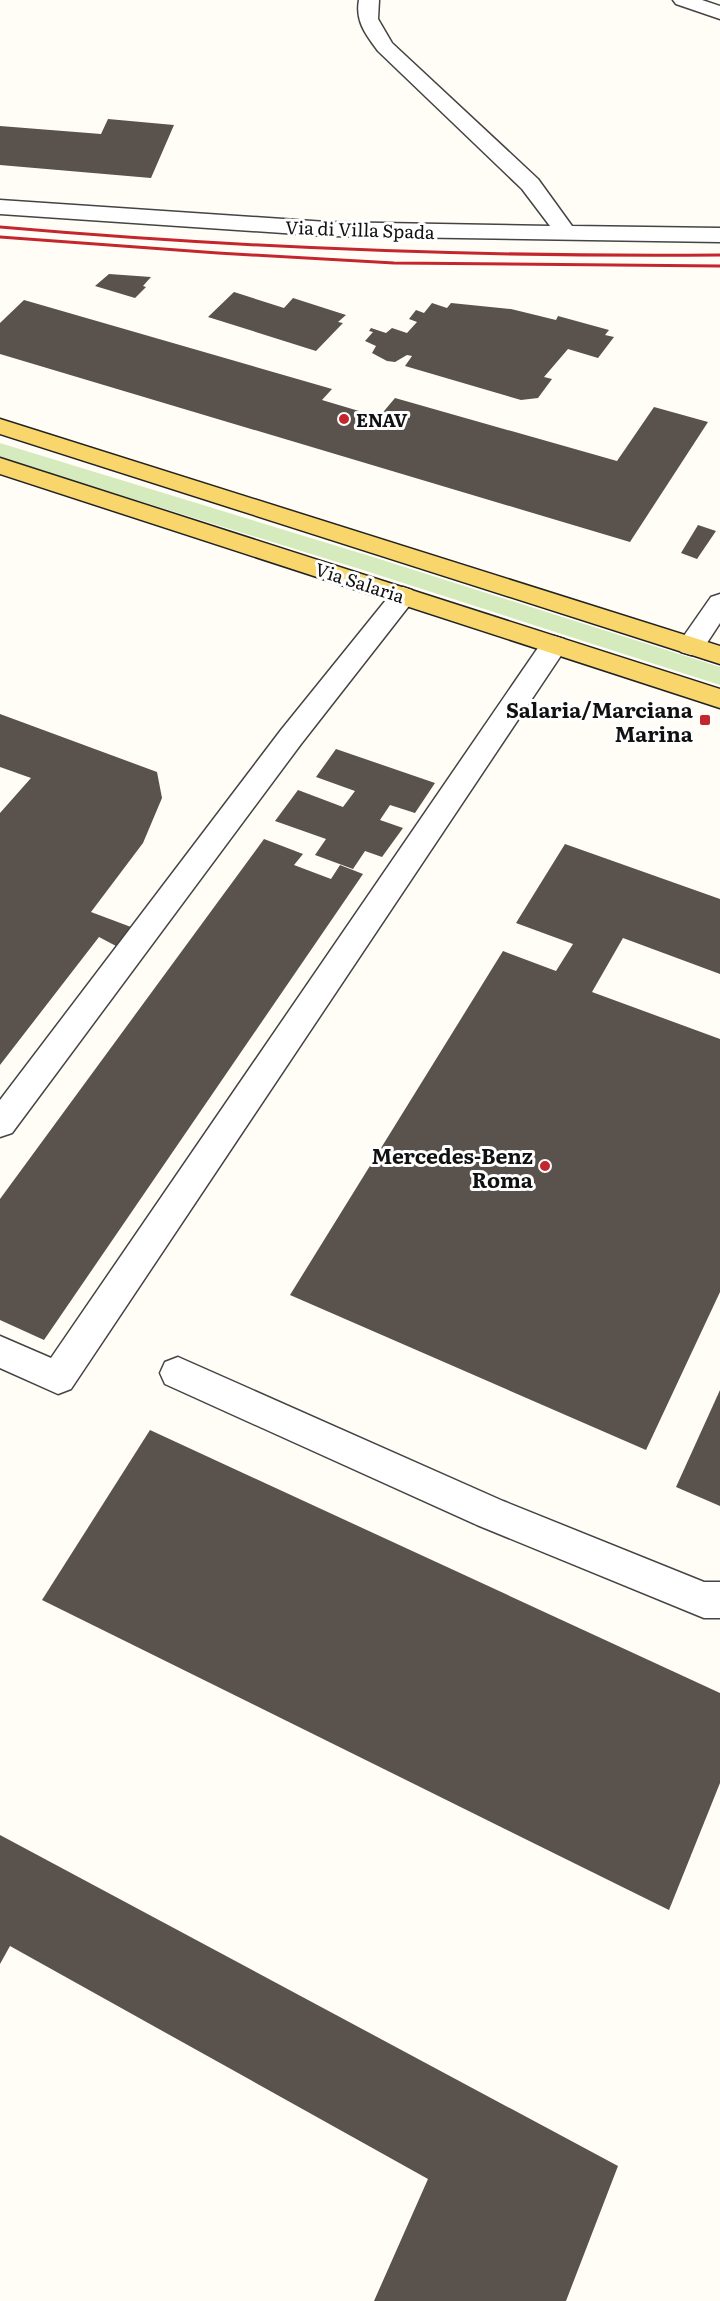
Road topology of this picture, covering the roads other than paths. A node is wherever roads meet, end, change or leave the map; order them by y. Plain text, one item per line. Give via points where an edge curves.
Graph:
1 (369, 0) edge
2 (683, 0) edge
3 (720, 13) edge
4 (0, 207) edge
5 (567, 234) junction
6 (720, 235) edge
7 (0, 426) edge
8 (0, 466) edge
9 (403, 596) junction
10 (720, 603) edge
11 (554, 645) junction
12 (691, 646) junction
13 (720, 655) edge
14 (720, 699) edge
15 (0, 1124) edge
16 (0, 1351) edge
17 (178, 1373) dead end
18 (720, 1600) edge

1 - 5 street via 369,25 385,47 530,184
2 - 3 street
4 - 5 street, Via di Villa Spada via 327,229
5 - 6 street, Via di Villa Spada
7 - 12 main road, Via Salaria
8 - 9 main road, Via Salaria
9 - 11 main road, Via Salaria
9 - 15 street via 291,737
10 - 12 street
11 - 14 main road, Via Salaria
11 - 16 street via 58,1378
12 - 13 main road, Via Salaria
17 - 18 street via 490,1513 704,1600

